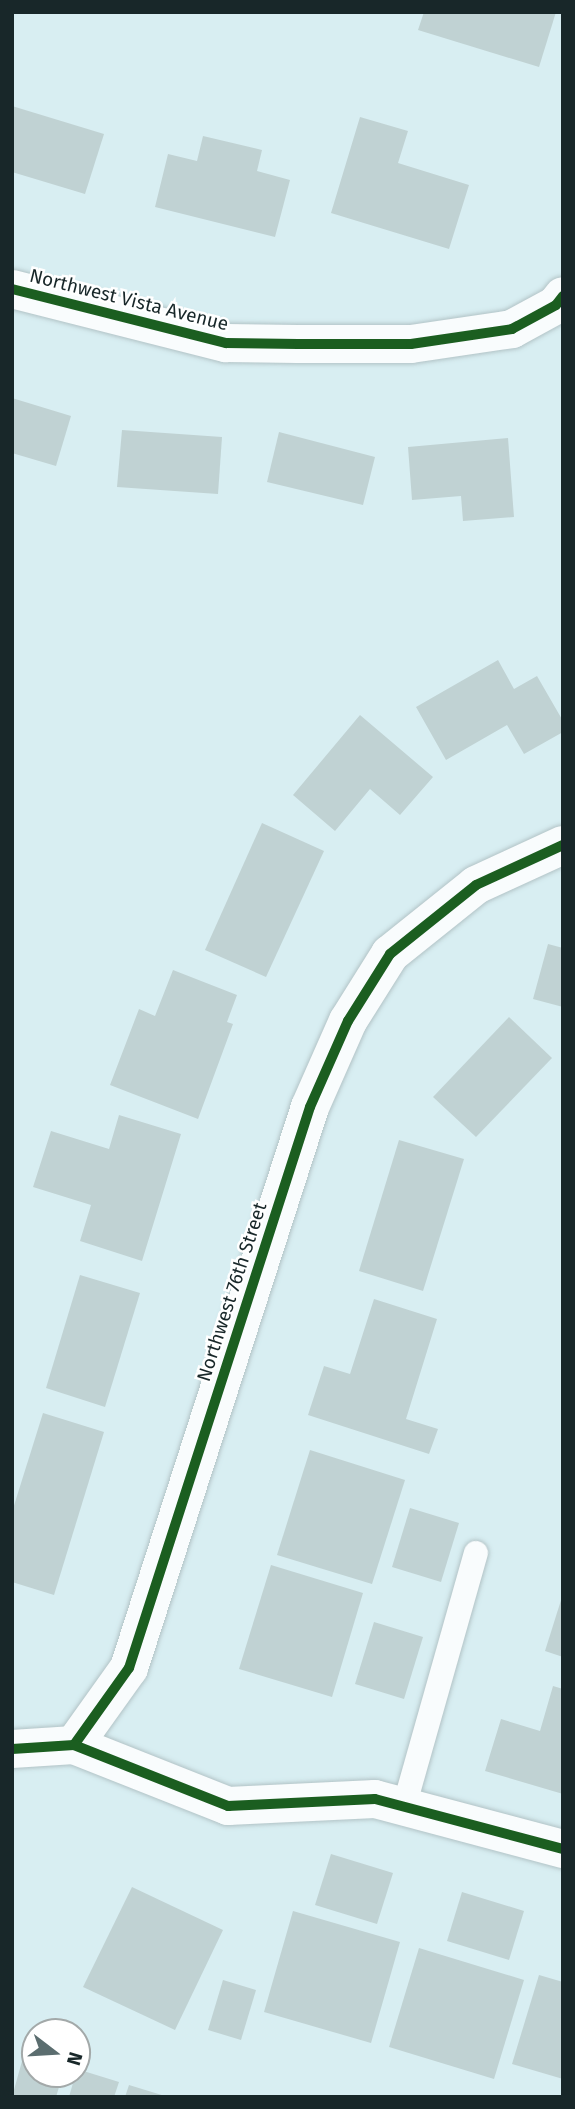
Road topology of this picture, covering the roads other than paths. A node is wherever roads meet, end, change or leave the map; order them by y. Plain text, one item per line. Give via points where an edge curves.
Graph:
1 (12, 289) edge
2 (563, 296) edge
3 (563, 845) edge
4 (475, 1553) dead end
5 (74, 1745) junction
6 (12, 1749) edge
7 (404, 1807) junction
8 (563, 1849) edge

1 - 2 street, Northwest Vista Avenue via 226,343 298,344 411,344 512,329 556,305
3 - 5 street, Northwest 76th Street via 476,885 390,954 348,1021 310,1107 129,1668
4 - 7 lane
5 - 6 street
5 - 7 street via 228,1806 375,1799
7 - 8 street

